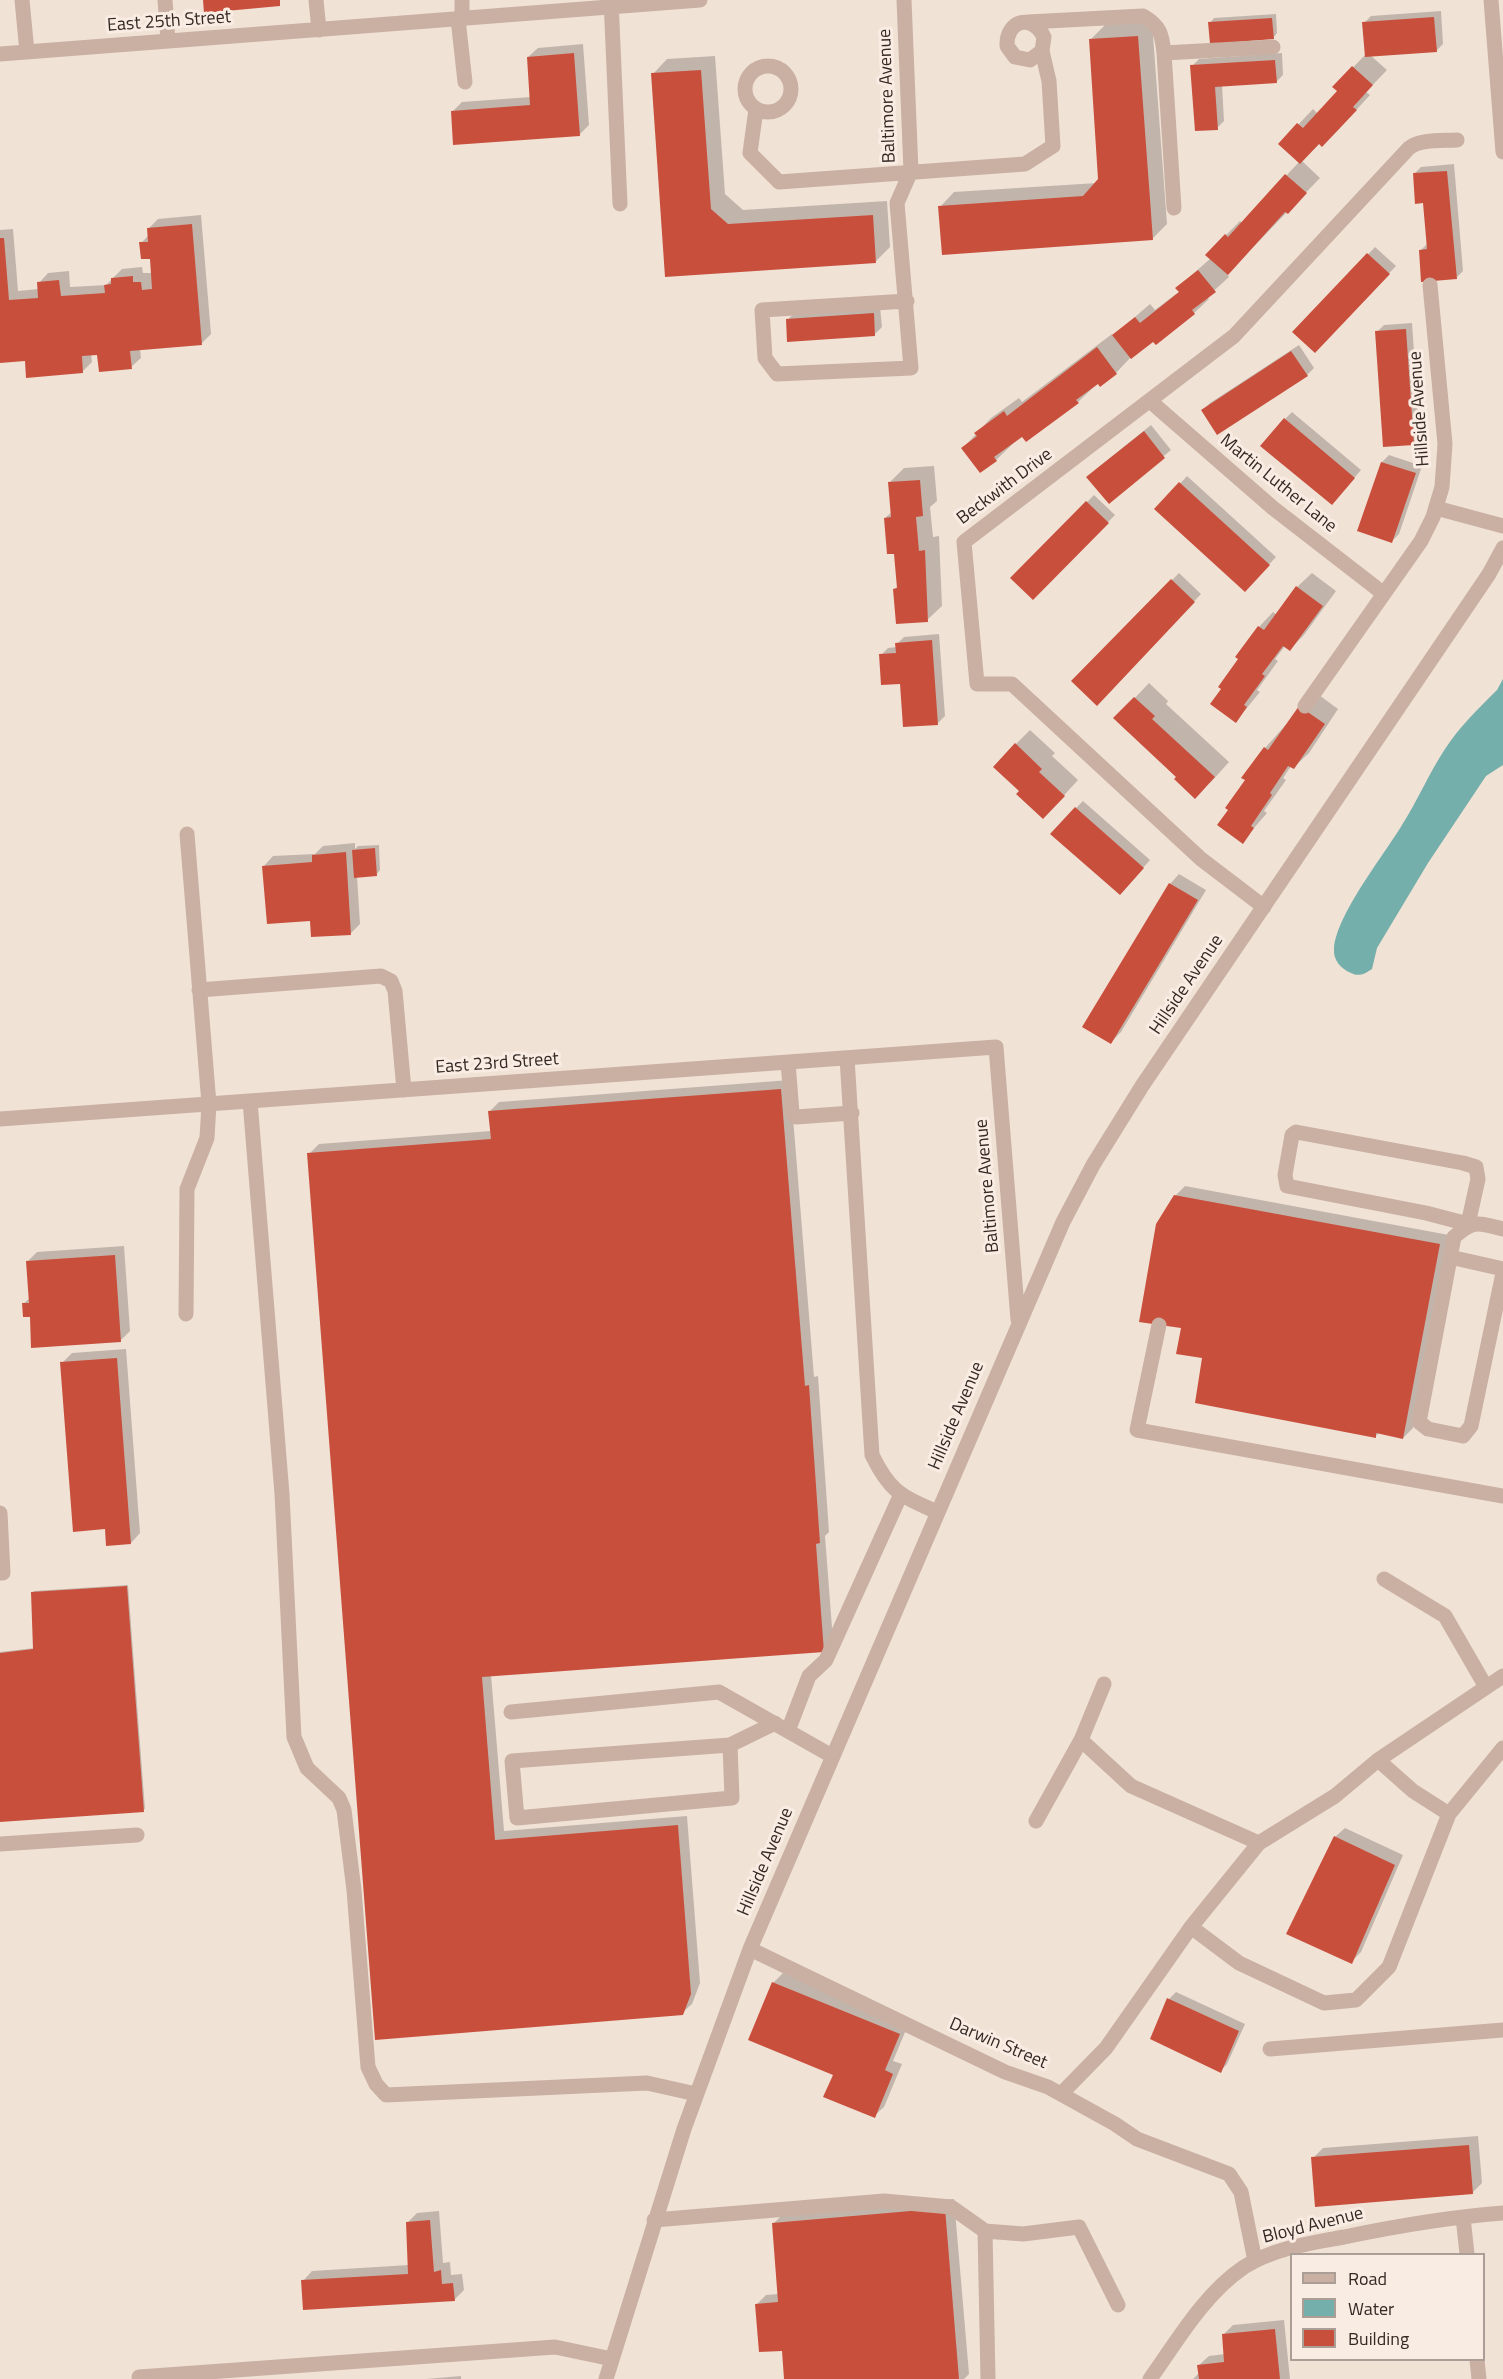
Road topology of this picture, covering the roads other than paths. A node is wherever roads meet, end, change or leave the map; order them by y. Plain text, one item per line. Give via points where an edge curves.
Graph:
1 (22, 0) edge
2 (165, 0) edge
3 (316, 0) edge
4 (462, 0) edge
5 (700, 0) edge
6 (904, 0) edge
7 (1491, 0) edge
8 (611, 3) edge
9 (460, 19) junction
10 (1028, 22) junction
11 (319, 30) junction
12 (168, 41) junction
13 (1273, 47) dead end
14 (1042, 51) junction
15 (27, 52) junction
16 (1164, 53) junction
17 (0, 54) edge
18 (465, 82) dead end
19 (756, 109) dead end
20 (1502, 113) edge
21 (1457, 140) dead end
22 (1503, 152) edge
23 (910, 171) junction
24 (620, 204) dead end
25 (1174, 208) dead end
26 (1430, 285) dead end
27 (907, 301) junction
28 (1150, 401) junction
29 (1436, 508) junction
30 (1503, 526) edge
31 (1503, 548) edge
32 (1384, 594) junction
33 (1305, 706) dead end
34 (187, 834) dead end
35 (1264, 907) junction
36 (199, 990) junction
37 (996, 1047) joint
38 (847, 1058) junction
39 (788, 1062) junction
40 (404, 1090) junction
41 (250, 1101) junction
42 (209, 1104) junction
43 (852, 1113) junction
44 (0, 1119) edge
45 (1468, 1224) junction
46 (1503, 1229) edge
47 (1450, 1257) junction
48 (1503, 1271) edge
49 (186, 1314) dead end
50 (1019, 1323) junction
51 (1159, 1325) dead end
52 (901, 1494) junction
53 (1503, 1496) edge
54 (937, 1512) junction
55 (0, 1513) edge
56 (0, 1573) edge
57 (1384, 1579) dead end
58 (1503, 1676) edge
59 (1104, 1684) dead end
60 (1486, 1687) junction
61 (511, 1712) dead end
62 (781, 1727) junction
63 (1081, 1740) junction
64 (730, 1745) junction
65 (1503, 1748) edge
66 (832, 1756) junction
67 (1378, 1761) junction
68 (1449, 1814) junction
69 (1036, 1821) dead end
70 (137, 1835) dead end
71 (1259, 1843) junction
72 (0, 1844) edge
73 (1191, 1927) junction
74 (750, 1949) junction
75 (1503, 2030) edge
76 (1270, 2049) dead end
77 (696, 2094) junction
78 (1061, 2094) junction
79 (1503, 2213) edge
80 (1463, 2217) junction
81 (654, 2220) junction
82 (985, 2231) junction
83 (1467, 2253) edge
84 (1255, 2261) junction
85 (1118, 2305) dead end
86 (612, 2359) junction
87 (1477, 2361) edge
88 (1156, 2375) edge
89 (138, 2377) dead end
90 (606, 2379) edge
91 (988, 2379) edge
92 (1479, 2379) edge

1 - 15 street
2 - 12 street
3 - 11 street
4 - 9 street
5 - 8 street, East 25th Street
6 - 23 street, Baltimore Avenue
7 - 20 street
8 - 9 street, East 25th Street
8 - 24 street
9 - 11 street, East 25th Street
9 - 18 street
10 - 14 street via 1044,37
10 - 14 street via 1009,31 1007,46 1022,60 1030,60
10 - 16 street via 1143,16 1155,23
11 - 12 street, East 25th Street
12 - 15 street, East 25th Street
13 - 16 street
14 - 23 street via 1049,81 1053,146 1025,164
15 - 17 street, East 25th Street
16 - 25 street
19 - 23 street via 750,153 778,182
20 - 22 street
21 - 28 street, Beckwith Drive via 1413,144 1401,154 1234,336
23 - 27 street, Baltimore Avenue via 897,203
26 - 29 street, Hillside Avenue via 1444,444 1444,476
27 - 27 street, Baltimore Avenue via 762,310 765,358 777,374 911,368
28 - 32 street, Martin Luther Lane via 1273,508
28 - 35 street, Beckwith Drive via 964,542 977,684 1012,684 1201,859
29 - 30 street
29 - 32 street, Hillside Avenue via 1421,541
31 - 35 street, Hillside Avenue
32 - 33 street, Hillside Avenue
34 - 36 street
35 - 50 street, Hillside Avenue via 1093,1165
36 - 40 street via 381,976 391,981 395,991
36 - 42 street
37 - 38 street, East 23rd Street
37 - 50 street, Baltimore Avenue
38 - 39 street, East 23rd Street
38 - 43 street
39 - 40 street, East 23rd Street
39 - 43 street via 792,1113 796,1117
40 - 41 street, East 23rd Street
41 - 42 street, East 23rd Street
41 - 77 street via 282,1494 294,1737 307,1768 339,1798 344,1810 368,2067 386,2095 647,2083
42 - 44 street, East 23rd Street
42 - 49 street via 207,1138 187,1189
43 - 52 street via 872,1455 882,1476
45 - 45 street via 1287,1186 1285,1175 1292,1134 1304,1132 1476,1167 1478,1179
45 - 46 street
45 - 47 street via 1454,1237
47 - 48 street
47 - 48 street via 1419,1422 1428,1429 1463,1436 1472,1426
50 - 54 street, Hillside Avenue
51 - 53 street via 1137,1430
52 - 54 street
52 - 62 street via 826,1660 809,1676
54 - 66 street, Hillside Avenue
55 - 56 street
57 - 60 street via 1445,1616
58 - 60 street
59 - 63 street
60 - 67 street
61 - 62 street via 719,1692
62 - 64 street
62 - 66 street
63 - 69 street
63 - 71 street via 1131,1786
64 - 64 street via 732,1798 517,1818 512,1761
65 - 68 street
66 - 74 street, Hillside Avenue
67 - 68 street via 1413,1791
67 - 71 street via 1335,1796
68 - 73 street via 1389,1967 1356,2000 1324,2003 1239,1963
70 - 72 street
71 - 73 street
73 - 78 street via 1106,2048
74 - 77 street, Hillside Avenue
74 - 78 street, Darwin Street via 1005,2072
75 - 76 street
77 - 81 street, Hillside Avenue
78 - 84 street, Darwin Street via 1137,2139 1229,2174 1241,2193
79 - 80 street, Bloyd Avenue
80 - 83 street
80 - 84 street, Bloyd Avenue via 1322,2241
81 - 82 street via 884,2201 951,2207
81 - 86 street, Hillside Avenue
82 - 85 street via 1023,2234 1079,2227
82 - 91 street
84 - 88 street, Bloyd Avenue via 1219,2288
86 - 89 street via 555,2347
86 - 90 street, Hillside Avenue
87 - 92 street

